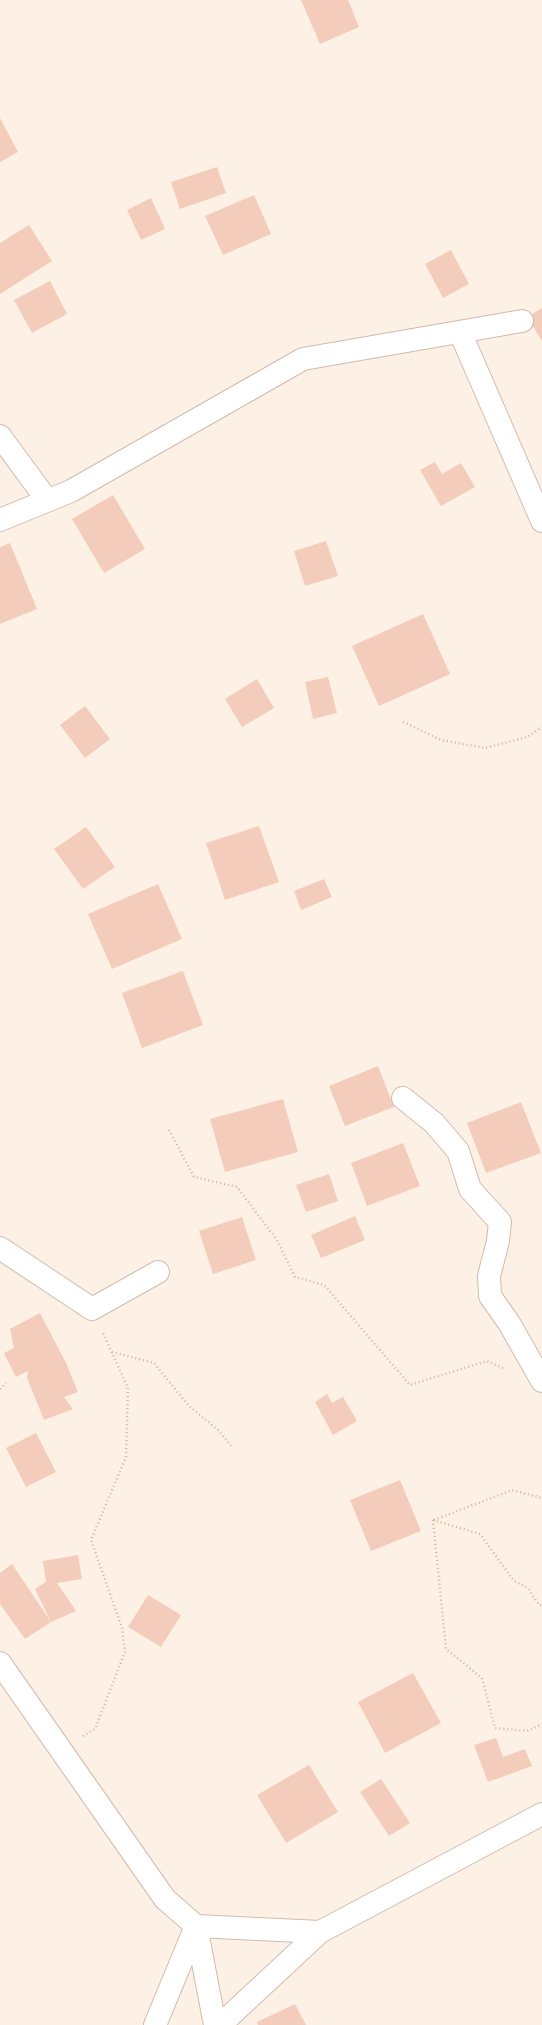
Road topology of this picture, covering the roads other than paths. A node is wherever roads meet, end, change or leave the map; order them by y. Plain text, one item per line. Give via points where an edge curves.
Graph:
1 (522, 321) dead end
2 (460, 332) junction
3 (0, 436) edge
4 (47, 500) junction
5 (0, 520) edge
6 (542, 521) edge
7 (403, 1098) dead end
8 (0, 1248) edge
9 (158, 1272) dead end
10 (542, 1381) edge
11 (0, 1663) edge
12 (542, 1814) edge
13 (196, 1926) junction
14 (320, 1932) junction
15 (155, 2025) edge
16 (215, 2025) edge
17 (220, 2025) edge

1 - 2 street
2 - 4 street via 303,359 71,491
2 - 6 street
3 - 4 street
4 - 5 street
7 - 10 street via 434,1124 458,1151 470,1189 500,1222 489,1276 490,1296 509,1323
8 - 9 street via 92,1309
11 - 13 street via 165,1899
12 - 14 street
13 - 14 street
13 - 15 street
13 - 16 street
14 - 17 street

